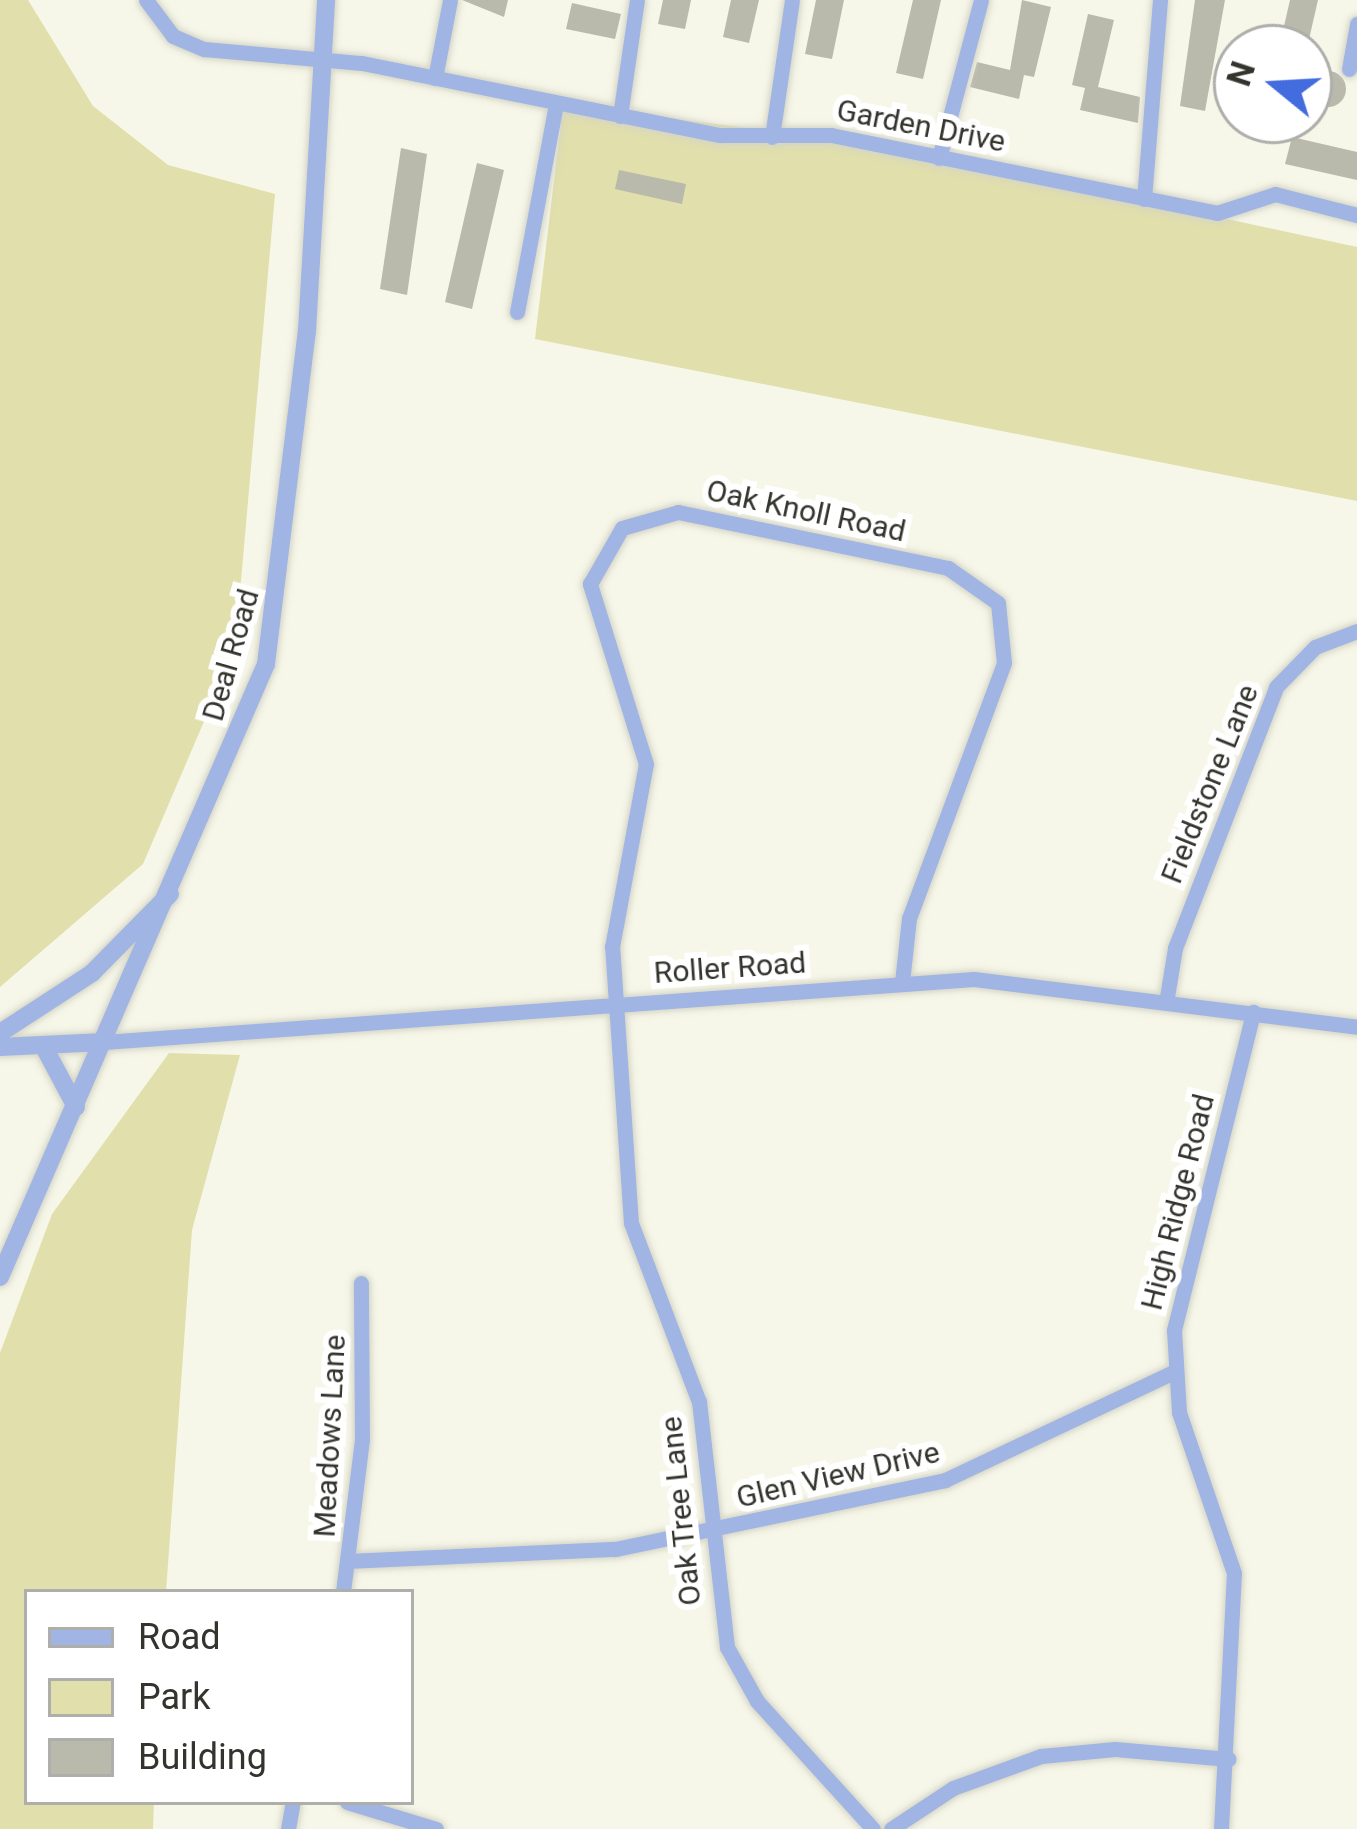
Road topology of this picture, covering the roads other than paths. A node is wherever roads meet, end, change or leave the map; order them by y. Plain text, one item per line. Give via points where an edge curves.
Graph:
1 (146, 0) edge
2 (326, 0) edge
3 (450, 0) edge
4 (637, 0) edge
5 (792, 0) edge
6 (981, 0) edge
7 (1160, 0) edge
8 (1357, 24) edge
9 (1355, 45) edge
10 (323, 60) junction
11 (1349, 69) dead end
12 (435, 78) junction
13 (556, 103) junction
14 (620, 116) junction
15 (772, 136) junction
16 (939, 158) junction
17 (1144, 199) junction
18 (1357, 215) edge
19 (517, 312) dead end
20 (1357, 631) edge
21 (170, 894) junction
22 (902, 982) junction
23 (1167, 997) junction
24 (615, 1003) junction
25 (1252, 1012) junction
26 (1357, 1027) edge
27 (0, 1033) edge
28 (104, 1042) junction
29 (0, 1047) edge
30 (44, 1047) junction
31 (76, 1107) junction
32 (0, 1277) edge
33 (361, 1283) dead end
34 (1173, 1372) junction
35 (710, 1532) junction
36 (349, 1561) junction
37 (344, 1589) edge
38 (1228, 1759) junction
39 (357, 1805) edge
40 (436, 1829) edge
41 (873, 1829) edge
42 (891, 1829) edge
43 (1221, 1829) edge

1 - 10 street, Garden Drive via 189,45
2 - 10 street, Deal Road
3 - 12 street
4 - 14 street
5 - 15 street
6 - 16 street
7 - 17 street
8 - 9 street
9 - 11 street
10 - 12 street, Garden Drive
10 - 21 street, Deal Road via 278,614 249,714
12 - 13 street, Garden Drive
13 - 14 street, Garden Drive
13 - 19 street
14 - 15 street, Garden Drive
15 - 16 street, Garden Drive via 831,135
16 - 17 street, Garden Drive
17 - 18 street, Garden Drive via 1234,214 1275,194
20 - 23 street, Fieldstone Lane via 1315,646 1276,687 1175,948
21 - 27 street via 78,984
21 - 28 street, Deal Road
22 - 23 street, Roller Road via 1041,981
22 - 24 street, Roller Road
22 - 24 street, Oak Knoll Road via 909,918 1004,663 998,603 948,568 678,512 622,528 590,584 646,764 644,816 613,925
23 - 25 street, Roller Road
24 - 28 street, Roller Road
24 - 35 street, Oak Tree Lane via 631,1222 699,1402
25 - 26 street, Roller Road
25 - 34 street, High Ridge Road via 1175,1321
28 - 30 street
28 - 31 street, Deal Road
29 - 30 street
30 - 31 street
31 - 32 street, Deal Road
33 - 36 street, Meadows Lane
34 - 35 street, Glen View Drive via 965,1473
34 - 38 street, High Ridge Road via 1231,1552
35 - 36 street, Glen View Drive via 511,1560
35 - 41 street, Oak Tree Lane via 722,1636 739,1672
36 - 37 street, Meadows Lane
38 - 42 street via 1114,1749 1041,1756 953,1788
38 - 43 street, High Ridge Road
39 - 40 street

